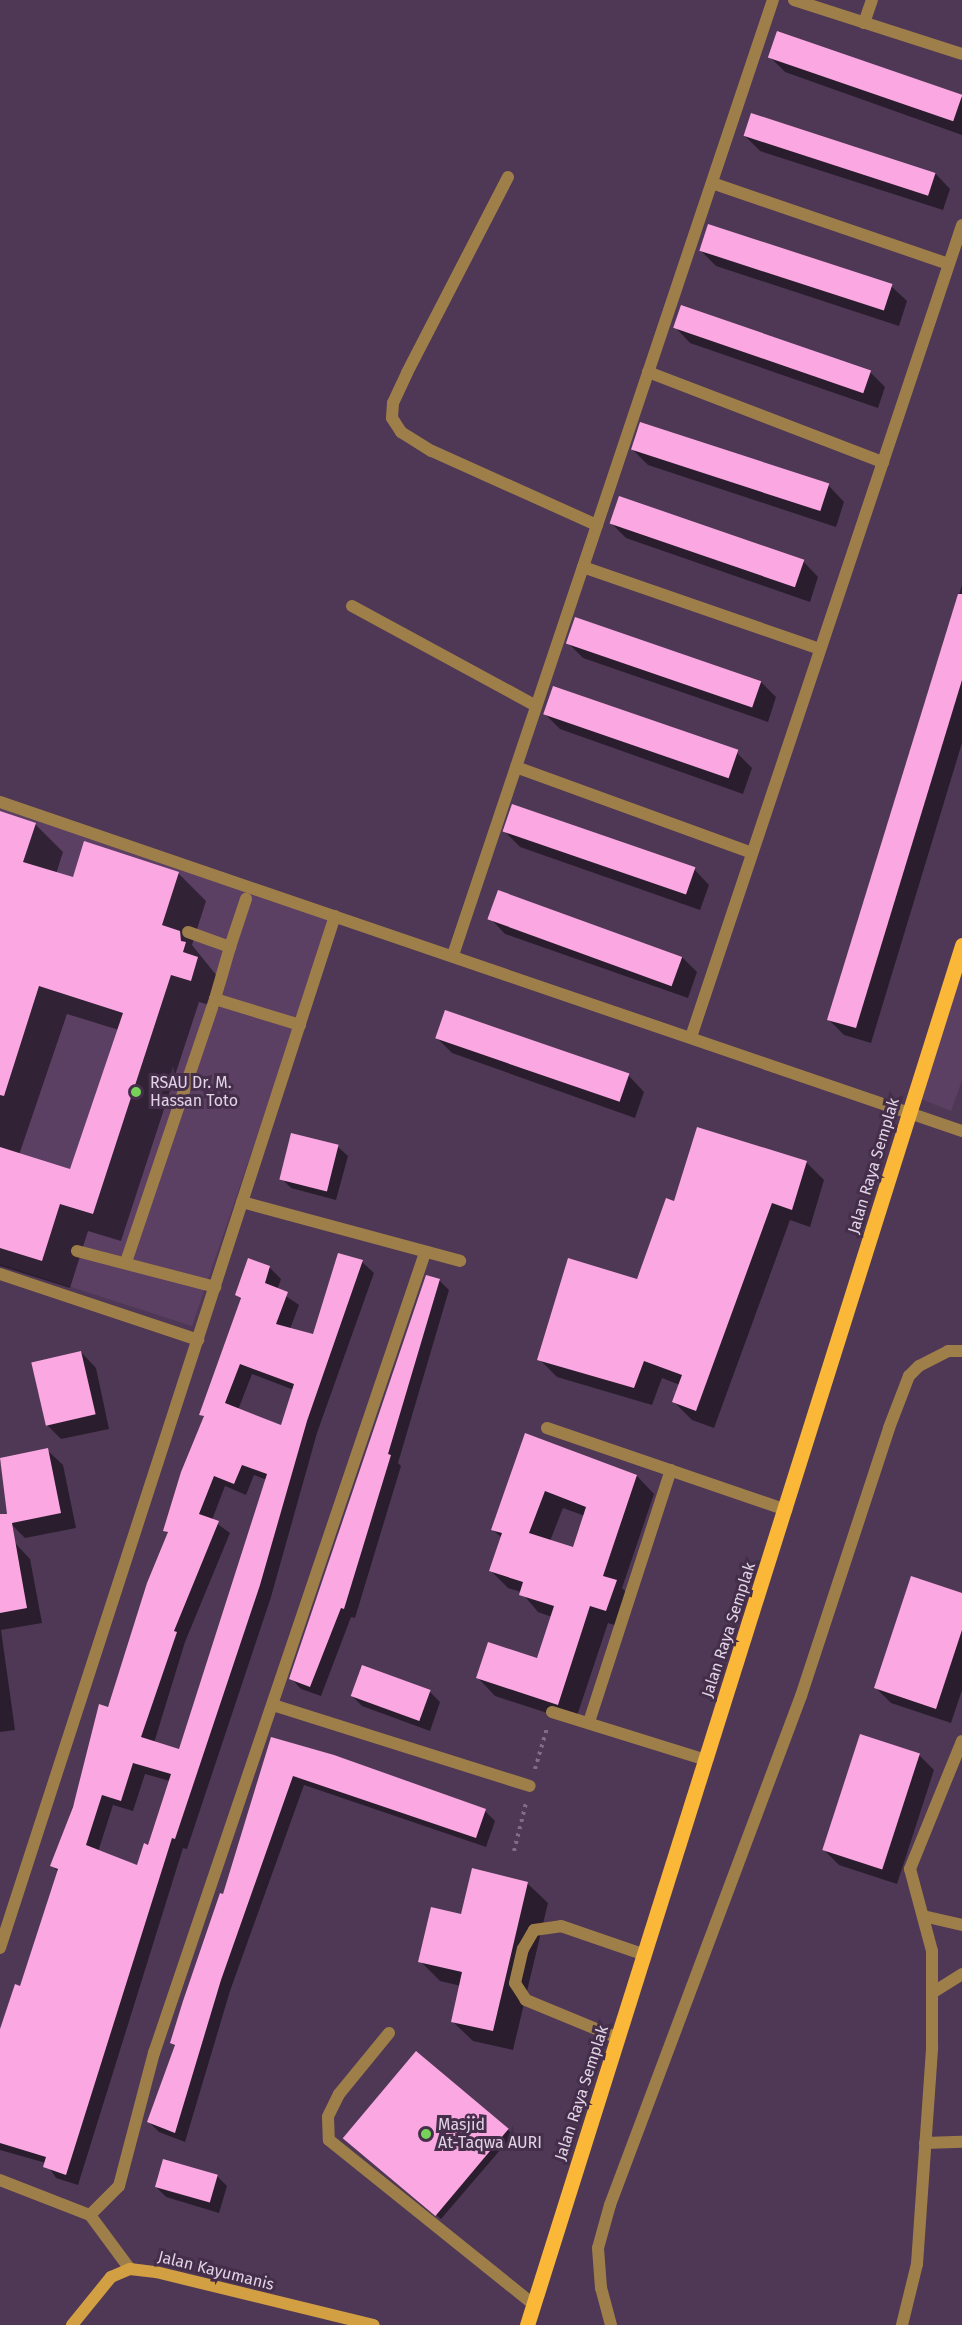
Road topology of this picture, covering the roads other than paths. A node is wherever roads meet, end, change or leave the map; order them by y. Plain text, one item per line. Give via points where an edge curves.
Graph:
1 (773, 0) edge
2 (794, 0) edge
3 (872, 0) edge
4 (864, 23) junction
5 (962, 54) edge
6 (507, 177) dead end
7 (712, 183) junction
8 (962, 225) edge
9 (949, 264) junction
10 (648, 372) junction
11 (883, 462) junction
12 (597, 525) junction
13 (583, 567) junction
14 (351, 606) dead end
15 (820, 650) junction
16 (536, 706) junction
17 (516, 767) junction
18 (0, 802) edge
19 (752, 853) junction
20 (246, 899) dead end
21 (335, 916) junction
22 (188, 932) dead end
23 (962, 945) edge
24 (230, 947) junction
25 (453, 955) junction
26 (215, 999) junction
27 (300, 1025) junction
28 (691, 1037) junction
29 (910, 1114) junction
30 (962, 1131) edge
31 (242, 1202) junction
32 (77, 1251) dead end
33 (425, 1253) junction
34 (460, 1261) dead end
35 (126, 1262) junction
36 (0, 1274) edge
37 (215, 1287) junction
38 (198, 1340) junction
39 (962, 1351) edge
40 (547, 1428) dead end
41 (671, 1470) junction
42 (786, 1510) junction
43 (273, 1705) junction
44 (552, 1712) dead end
45 (589, 1722) junction
46 (962, 1741) edge
47 (706, 1760) junction
48 (530, 1786) dead end
49 (923, 1916) junction
50 (962, 1925) edge
51 (0, 1948) edge
52 (645, 1955) junction
53 (962, 1974) edge
54 (932, 1993) junction
55 (389, 2033) dead end
56 (618, 2038) junction
57 (962, 2142) edge
58 (925, 2143) junction
59 (0, 2180) edge
60 (90, 2215) junction
61 (130, 2269) junction
62 (534, 2304) junction
63 (72, 2325) edge
64 (374, 2325) edge
65 (527, 2325) edge
66 (611, 2325) edge
67 (902, 2325) edge

1 - 7 street
2 - 4 street
3 - 4 street
4 - 5 street
6 - 12 street via 407,373 393,403 392,418 401,432 432,451
7 - 9 street
7 - 10 street
8 - 9 street
9 - 11 street
10 - 11 street
10 - 12 street
11 - 15 street
12 - 13 street
13 - 15 street
13 - 16 street
14 - 16 street
15 - 19 street
16 - 17 street
17 - 19 street
17 - 25 street
18 - 21 street
19 - 28 street
20 - 24 street
21 - 25 street
21 - 27 street
22 - 24 street
23 - 29 main road, Jalan Raya Semplak
24 - 26 street
25 - 28 street
26 - 27 street
26 - 35 street
27 - 31 street
28 - 29 street
29 - 30 street
29 - 42 main road, Jalan Raya Semplak
31 - 33 street
31 - 37 street
32 - 35 street
33 - 34 street
33 - 43 street
35 - 37 street
36 - 38 street
37 - 38 street
38 - 51 street
39 - 66 street via 948,1351 909,1376 889,1428 797,1707 610,2205 598,2248 601,2288
40 - 41 street
41 - 42 street
41 - 45 street
42 - 47 main road, Jalan Raya Semplak
43 - 48 street
43 - 60 street via 154,2053 120,2186
44 - 45 street
45 - 47 street
46 - 49 street via 910,1869
47 - 52 main road, Jalan Raya Semplak
49 - 50 street
49 - 54 street via 932,1951
52 - 56 main road, Jalan Raya Semplak
52 - 56 street via 561,1926 534,1930 523,1949 514,1983 526,2000
53 - 54 street
54 - 58 street
55 - 62 street via 339,2094 328,2117 329,2140
56 - 62 main road, Jalan Raya Semplak
57 - 58 street
58 - 67 street via 917,2264
59 - 60 street
60 - 61 street
61 - 63 street via 111,2277
61 - 64 street, Jalan Kayumanis
62 - 65 main road, Jalan Raya Semplak

